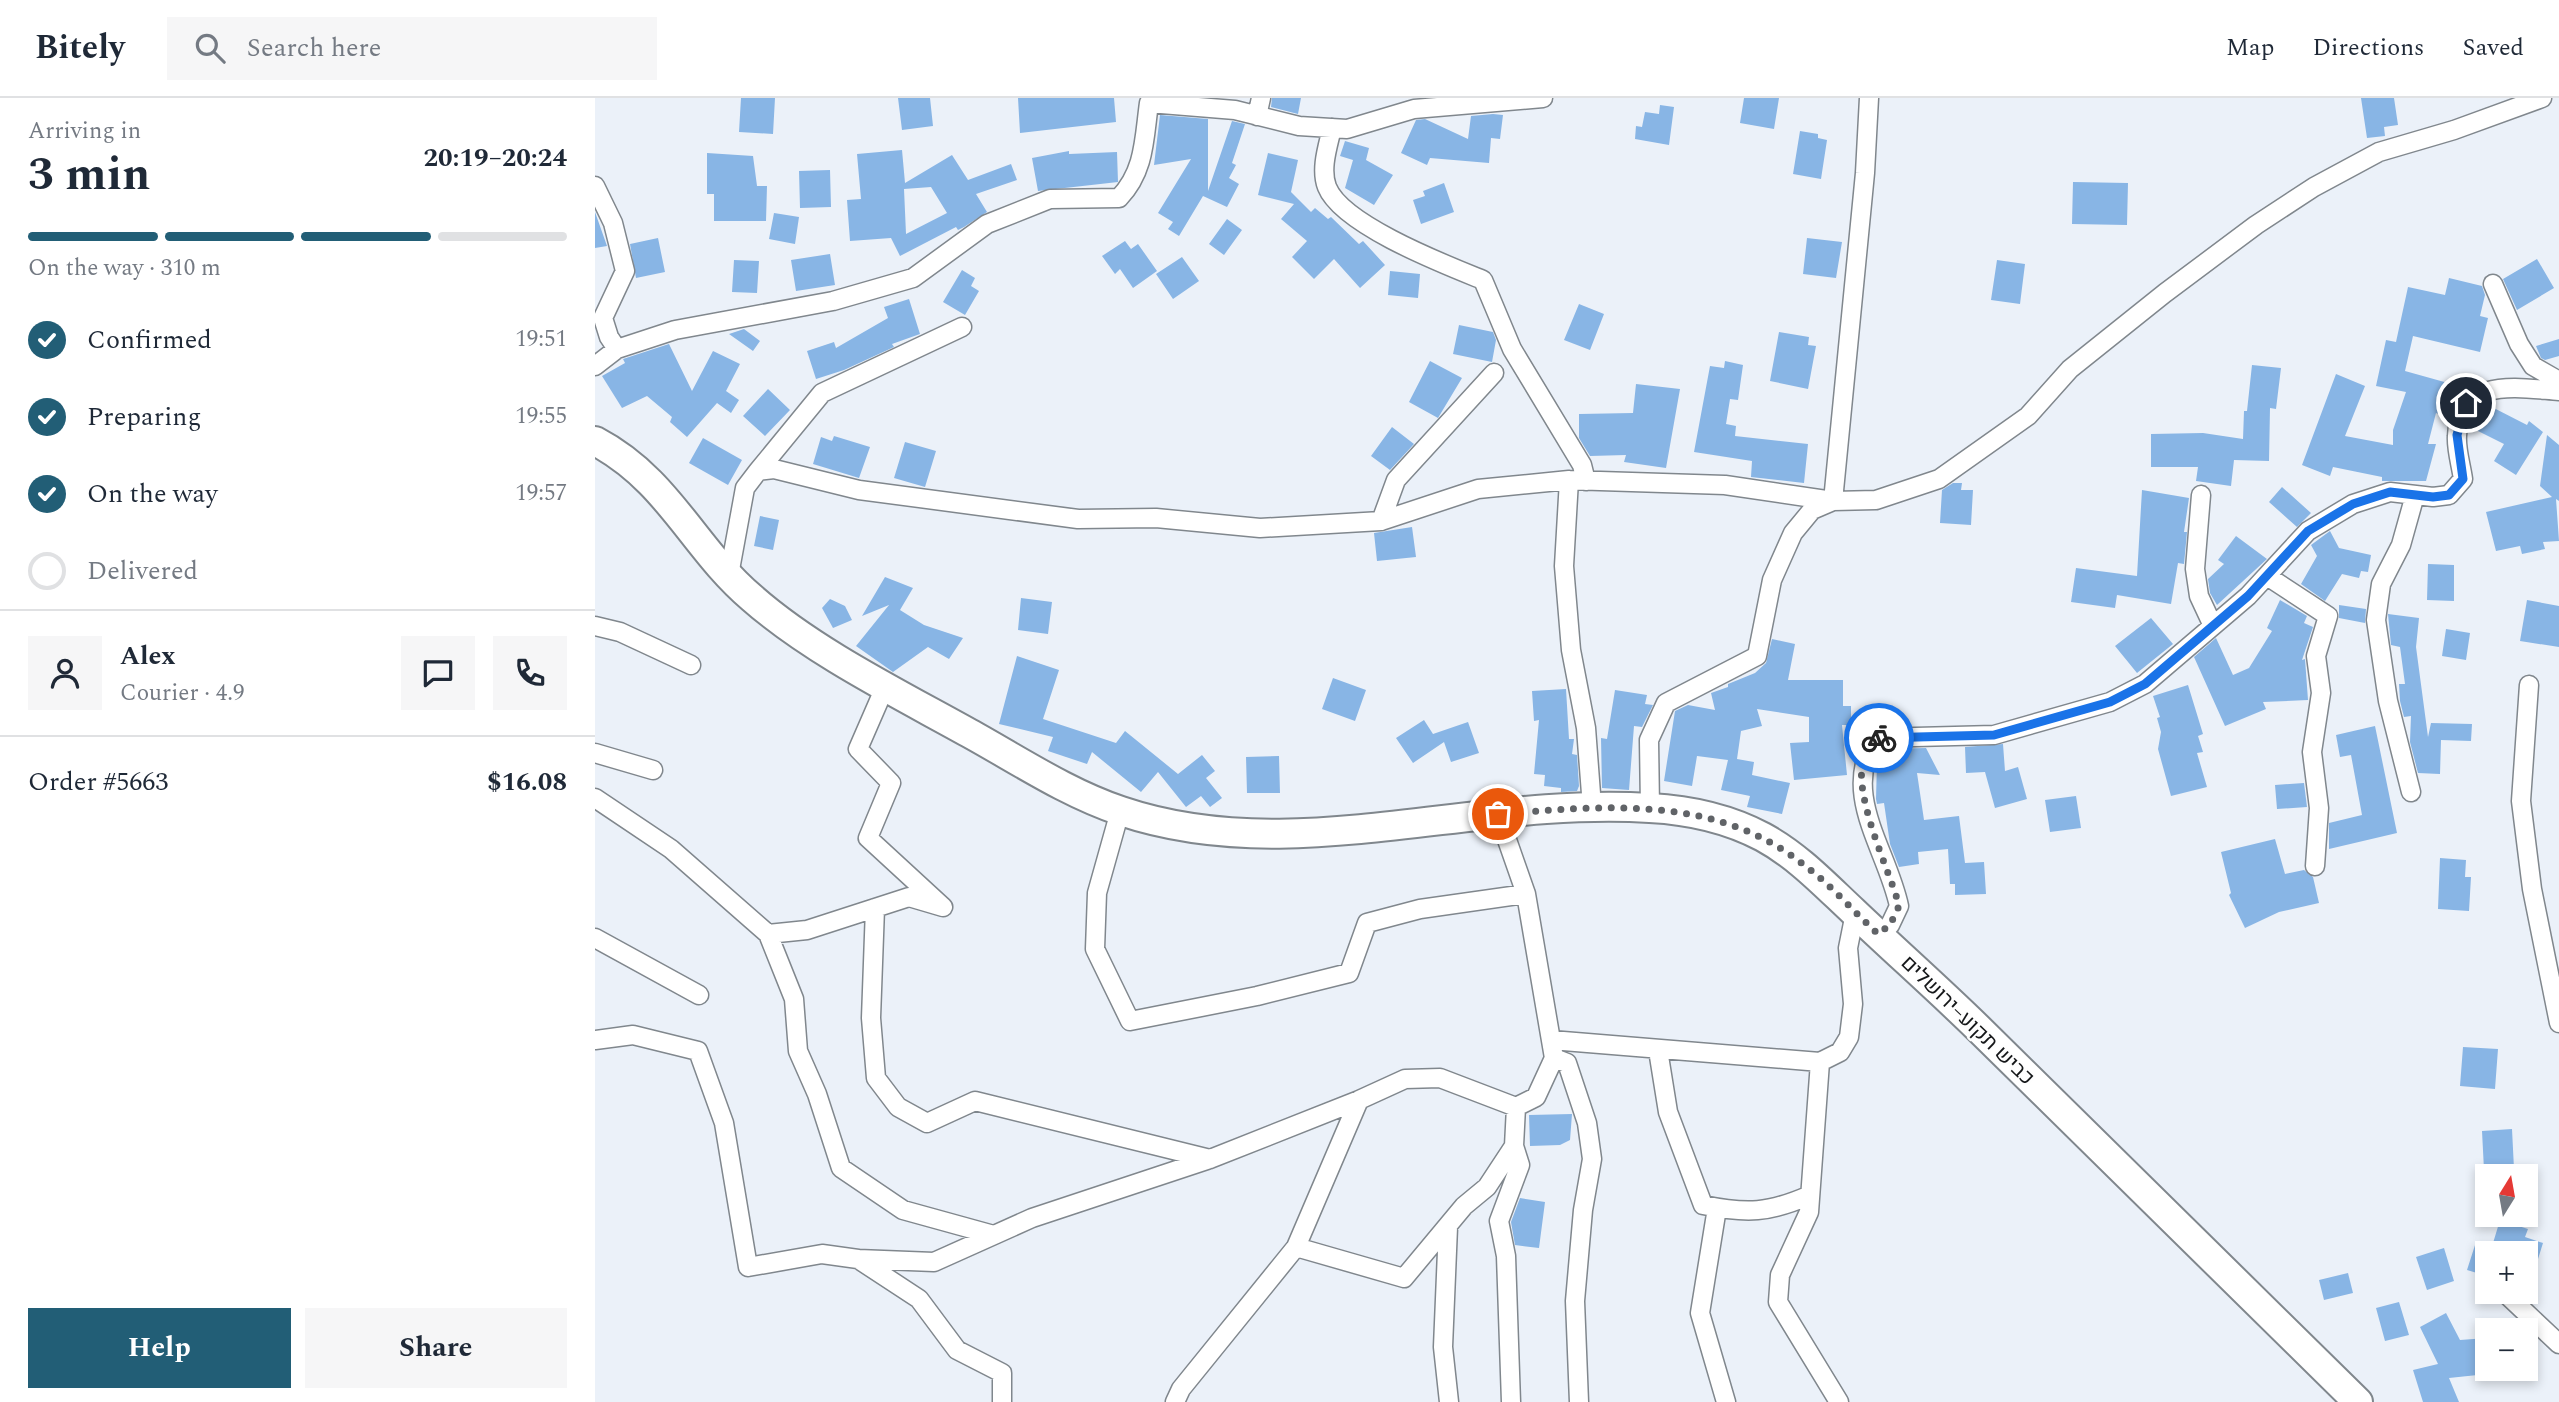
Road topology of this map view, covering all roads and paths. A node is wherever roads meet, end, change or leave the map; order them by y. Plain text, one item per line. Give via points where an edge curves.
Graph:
1 (1261, 98) edge
2 (1543, 98) edge
3 (1869, 98) edge
4 (2542, 98) edge
5 (1149, 101) edge
6 (1258, 116) junction
7 (1332, 128) junction
8 (595, 186) edge
9 (2493, 284) dead end
10 (962, 327) dead end
11 (618, 349) junction
12 (595, 366) edge
13 (1494, 373) dead end
14 (2559, 381) edge
15 (2559, 391) edge
16 (595, 441) edge
17 (758, 471) junction
18 (1578, 480) junction
19 (2201, 495) dead end
20 (2415, 495) junction
21 (1833, 501) junction
22 (1381, 521) junction
23 (729, 575) junction
24 (2267, 576) junction
25 (595, 626) edge
26 (2213, 626) junction
27 (691, 665) dead end
28 (2529, 685) dead end
29 (885, 687) junction
30 (595, 753) edge
31 (653, 770) dead end
32 (2411, 792) dead end
33 (595, 798) edge
34 (1592, 807) junction
35 (1650, 808) junction
36 (1121, 811) junction
37 (1498, 814) junction
38 (2315, 866) dead end
39 (1526, 894) junction
40 (875, 908) junction
41 (1854, 913) junction
42 (768, 934) junction
43 (1878, 934) junction
44 (595, 938) edge
45 (699, 995) dead end
46 (2559, 1023) edge
47 (595, 1040) edge
48 (1552, 1049) junction
49 (1658, 1050) junction
50 (1820, 1062) junction
51 (1359, 1100) junction
52 (1516, 1108) junction
53 (1514, 1146) junction
54 (1210, 1159) junction
55 (1810, 1195) junction
56 (1717, 1208) junction
57 (1448, 1227) junction
58 (990, 1234) junction
59 (1296, 1247) junction
60 (858, 1259) junction
61 (2517, 1304) edge
62 (2559, 1344) edge
63 (1002, 1402) edge
64 (1175, 1402) edge
65 (1449, 1402) edge
66 (1511, 1402) edge
67 (1579, 1402) edge
68 (1726, 1402) edge
69 (1839, 1402) edge
70 (2358, 1402) edge

1 - 6 street
2 - 7 street via 1414,109 1347,129
3 - 21 street
4 - 21 street via 2379,152 2314,187 2165,293 2070,369 2028,416 1939,479 1876,500
5 - 6 street
5 - 11 street via 1141,167 1119,198 1050,199 987,223 913,278 833,301 675,330
6 - 7 street
7 - 18 street via 1324,171 1327,188 1342,206 1410,251 1483,280 1512,349 1582,465
8 - 11 street via 613,223 625,271 604,318
9 - 14 street via 2533,366
10 - 17 street via 822,393
11 - 12 street
13 - 22 street via 1396,481
15 - 20 street via 2487,389 2466,403 2457,435 2463,479 2449,495
16 - 23 main road, כביש תקוע–ירושלים via 638,468
17 - 22 street via 774,469 859,490 1078,519 1156,518 1260,528
17 - 23 street via 745,488
18 - 21 street via 1725,485
18 - 22 street via 1478,489
18 - 34 street via 1564,566
19 - 26 street via 2195,569 2199,596
20 - 24 street via 2390,492 2353,504 2308,531
20 - 32 street via 2401,545 2381,584 2376,620 2388,701
21 - 35 street via 1812,510 1793,533 1772,580 1757,656 1666,703 1649,740
23 - 29 main road, כביש תקוע–ירושלים via 752,599
24 - 26 street
24 - 38 street via 2328,615 2316,656 2321,693 2312,752 2319,808
25 - 27 street via 620,632
26 - 43 street via 2145,684 2110,702 1994,735 1876,738 1860,771 1868,820 1899,906 1890,925
28 - 46 street via 2521,801 2532,889
29 - 36 main road, כביש תקוע–ירושלים via 1055,781
29 - 40 street via 858,749 891,783 868,838 943,907 909,897
30 - 31 street
33 - 42 street via 671,849
34 - 35 main road, כביש תקוע–ירושלים
34 - 37 main road, כביש תקוע–ירושלים
35 - 41 main road, כביש תקוע–ירושלים via 1691,812 1765,838 1805,865
36 - 37 main road, כביש תקוע–ירושלים via 1204,830 1305,833
36 - 39 street via 1097,893 1095,949 1130,1021 1349,973 1367,923 1420,908
37 - 39 street
39 - 48 street
40 - 42 street via 807,930
40 - 54 street via 871,1018 876,1078 898,1107 927,1123 975,1101
41 - 43 main road, כביש תקוע–ירושלים
41 - 50 street via 1848,948 1853,1004 1849,1037 1840,1052
42 - 58 street via 794,999 798,1051 841,1168 903,1210
43 - 70 main road, כביש תקוע–ירושלים
44 - 45 street
47 - 60 street via 633,1035 698,1051 724,1122 748,1266 822,1254
48 - 49 street
48 - 52 street via 1536,1097
48 - 67 street via 1567,1063 1587,1123 1592,1159 1575,1301
49 - 50 street
49 - 56 street via 1668,1112 1703,1205
50 - 55 street
51 - 52 street via 1405,1079 1440,1078
51 - 54 street
51 - 59 street
52 - 53 street
53 - 57 street via 1487,1187
53 - 66 street via 1520,1165 1499,1221 1506,1256
54 - 58 street
55 - 56 street via 1779,1208 1736,1212
55 - 69 street via 1809,1212 1780,1275 1778,1302
56 - 68 street via 1700,1313
57 - 59 street via 1404,1278
57 - 65 street via 1443,1347
58 - 60 street via 933,1262
59 - 64 street
60 - 63 street via 919,1299 957,1350 1002,1373
61 - 62 street

